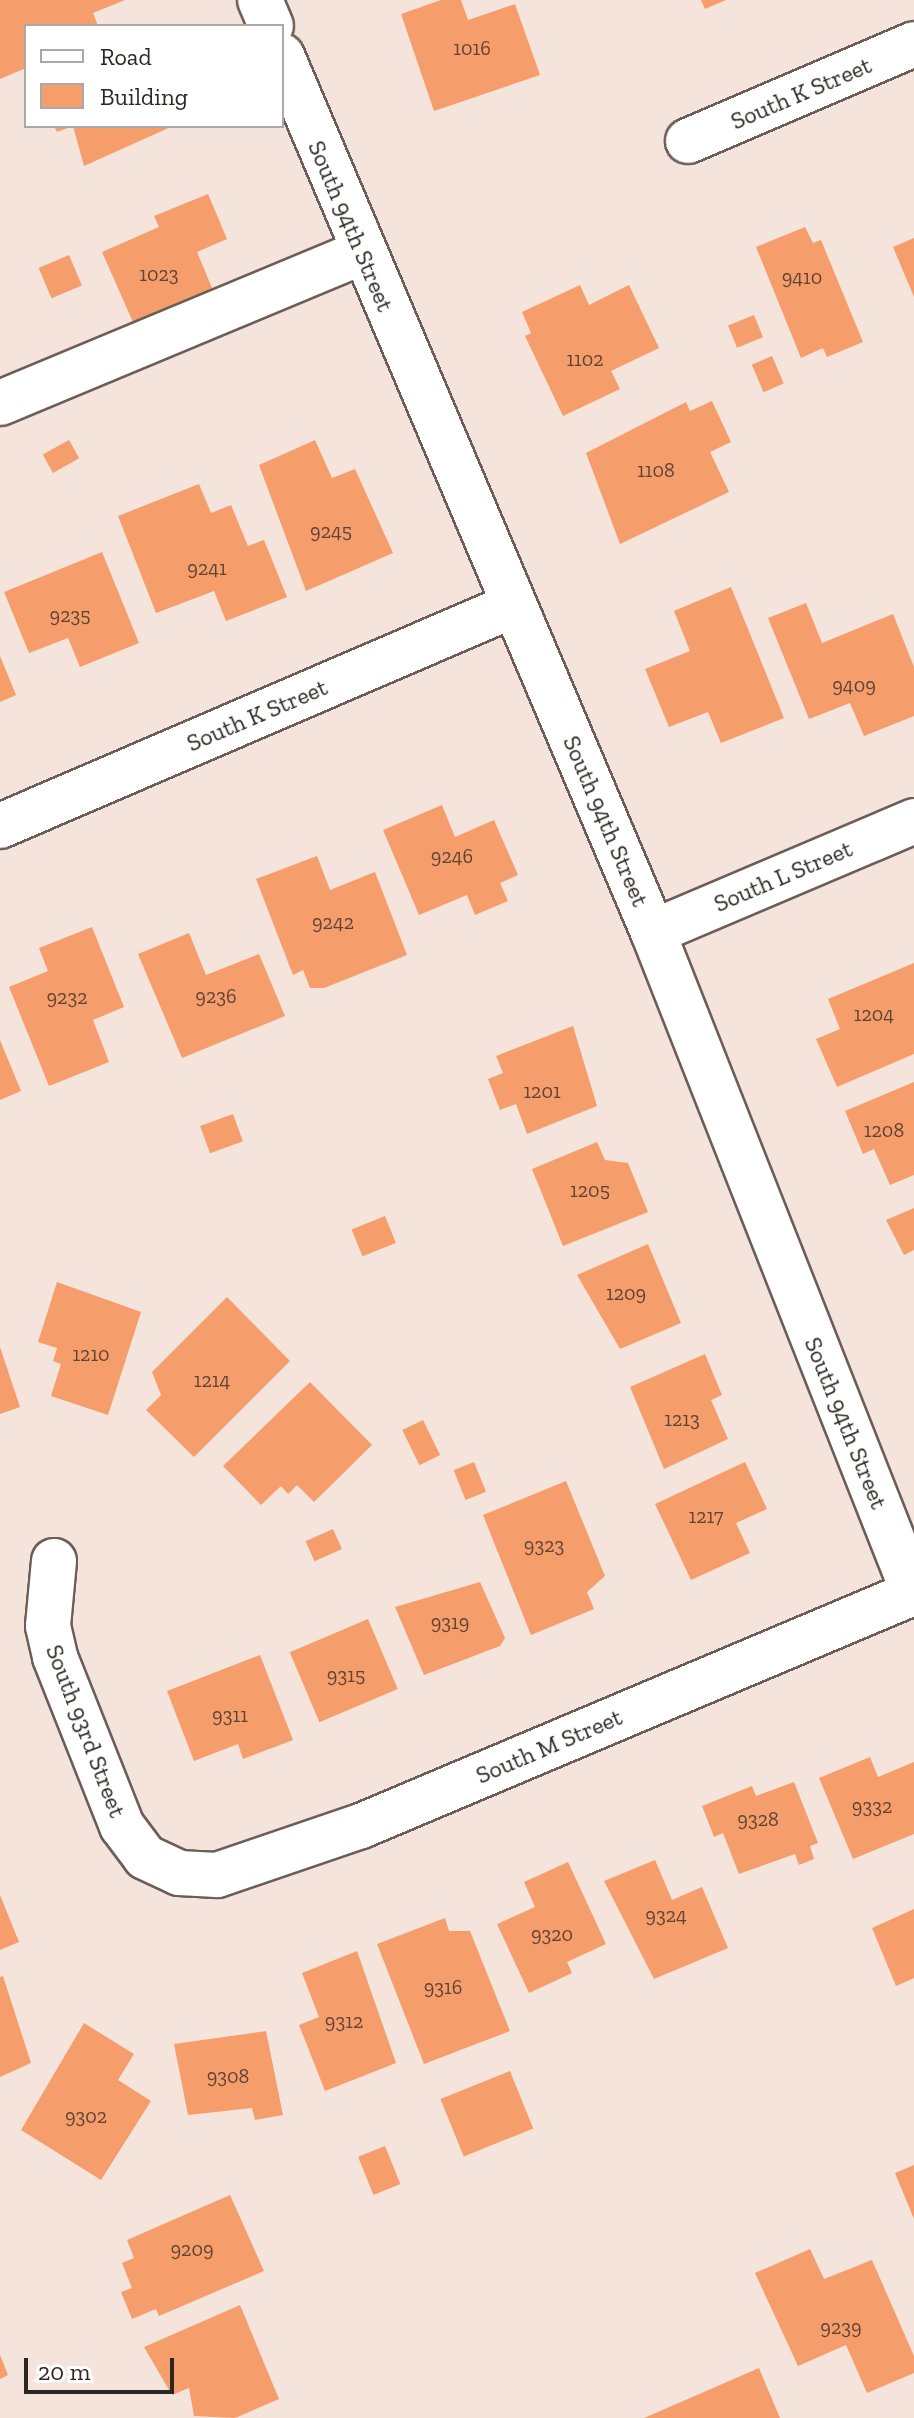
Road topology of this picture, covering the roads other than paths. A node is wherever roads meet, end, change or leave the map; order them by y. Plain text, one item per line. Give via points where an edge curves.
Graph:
1 (260, 0) edge
2 (270, 24) edge
3 (914, 44) edge
4 (284, 61) edge
5 (688, 141) dead end
6 (361, 253) junction
7 (0, 403) edge
8 (514, 605) junction
9 (914, 821) edge
10 (0, 826) edge
11 (653, 932) junction
12 (54, 1561) dead end
13 (914, 1593) edge
14 (179, 1873) joint

1 - 2 street
3 - 5 street, South K Street
4 - 6 street, South 94th Street
6 - 7 street
6 - 8 street, South 94th Street
8 - 10 street, South K Street
8 - 11 street, South 94th Street
9 - 11 street, South L Street
11 - 13 street, South 94th Street
12 - 14 street, South 93rd Street via 48,1626 67,1694 122,1826 145,1857
13 - 14 street, South M Street via 271,1862 217,1875

